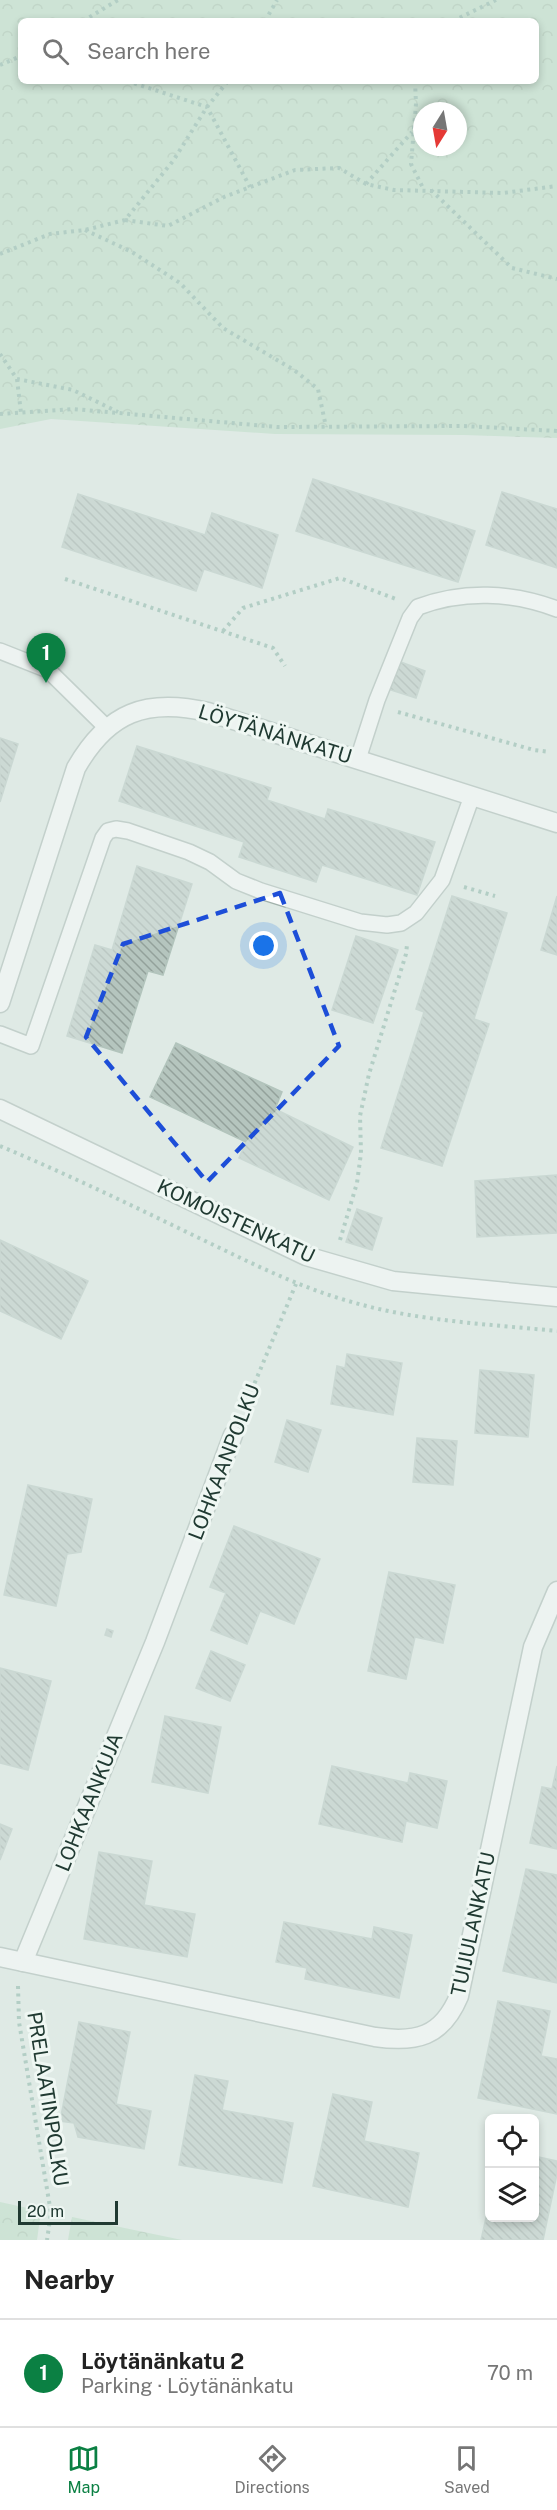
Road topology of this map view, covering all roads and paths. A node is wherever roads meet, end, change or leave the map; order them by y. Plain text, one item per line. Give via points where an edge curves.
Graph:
1 (118, 0) edge
2 (277, 0) edge
3 (496, 0) edge
4 (88, 18) edge
5 (267, 18) edge
6 (459, 18) edge
7 (18, 57) edge
8 (0, 64) edge
9 (136, 84) edge
10 (226, 84) edge
11 (415, 84) edge
12 (207, 107) junction
13 (412, 132) junction
14 (366, 184) junction
15 (557, 186) edge
16 (250, 188) junction
17 (424, 190) junction
18 (431, 190) junction
19 (125, 220) junction
20 (85, 230) junction
21 (0, 254) edge
22 (557, 279) edge
23 (0, 354) edge
24 (17, 380) junction
25 (21, 413) junction
26 (0, 414) edge
27 (123, 414) junction
28 (326, 427) junction
29 (557, 431) edge
30 (65, 579) dead end
31 (418, 607) junction
32 (557, 609) edge
33 (224, 632) junction
34 (0, 651) edge
35 (285, 666) dead end
36 (375, 706) junction
37 (107, 728) junction
38 (550, 752) dead end
39 (358, 759) junction
40 (472, 796) junction
41 (557, 823) edge
42 (409, 917) junction
43 (0, 1003) edge
44 (0, 1034) edge
45 (0, 1109) edge
46 (332, 1264) junction
47 (296, 1284) dead end
48 (557, 1297) edge
49 (232, 1435) joint
50 (557, 1591) edge
51 (155, 1642) joint
52 (0, 1957) edge
53 (23, 1962) junction
54 (47, 2240) edge

1 - 4 path
2 - 5 path
3 - 6 path
7 - 8 path
9 - 12 path
10 - 12 path
11 - 13 path
12 - 16 path
12 - 19 path via 173,160
13 - 14 path
13 - 17 path via 411,164
14 - 16 path via 339,168 295,170
14 - 17 path via 394,190
15 - 18 path via 503,193
16 - 19 path via 168,226
17 - 18 path
18 - 22 path via 512,268
19 - 20 path
20 - 21 path via 50,234
20 - 28 path via 132,252 180,283 223,328 294,370 318,389
23 - 24 path
24 - 25 path
24 - 27 path via 73,390
25 - 26 path
25 - 27 path via 74,409
27 - 28 path via 276,427
28 - 29 path via 464,426
30 - 33 path
31 - 32 lane via 467,595 496,595
31 - 33 path via 340,578 243,608
31 - 36 lane
33 - 35 path via 273,648
34 - 37 lane via 48,670
36 - 38 path
36 - 39 lane
37 - 39 street, LÖYTÄNÄNKATU via 130,713 152,706 181,706
37 - 43 street, LÖYTÄNÄNKATU via 86,750 76,768
39 - 40 street, LÖYTÄNÄNKATU
40 - 41 street, LÖYTÄNÄNKATU
40 - 42 lane via 442,880
42 - 44 lane via 387,925 360,922 236,881 189,852 128,831 108,831 102,838 32,1046
42 - 46 path via 406,954 360,1116 357,1183
45 - 46 street, KOMOISTENKATU via 306,1256
46 - 48 street, KOMOISTENKATU via 393,1281
47 - 49 path, LOHKAANPOLKU
49 - 51 street, LOHKAANPOLKU
50 - 53 street, TUIJULANKATU via 533,1647 459,1996 451,2014 432,2031 398,2040 375,2037
51 - 53 street, LOHKAANKUJA
52 - 53 street, TUIJULANKATU
53 - 54 path, PRELAATINPOLKU via 18,1984 19,2022 51,2213

